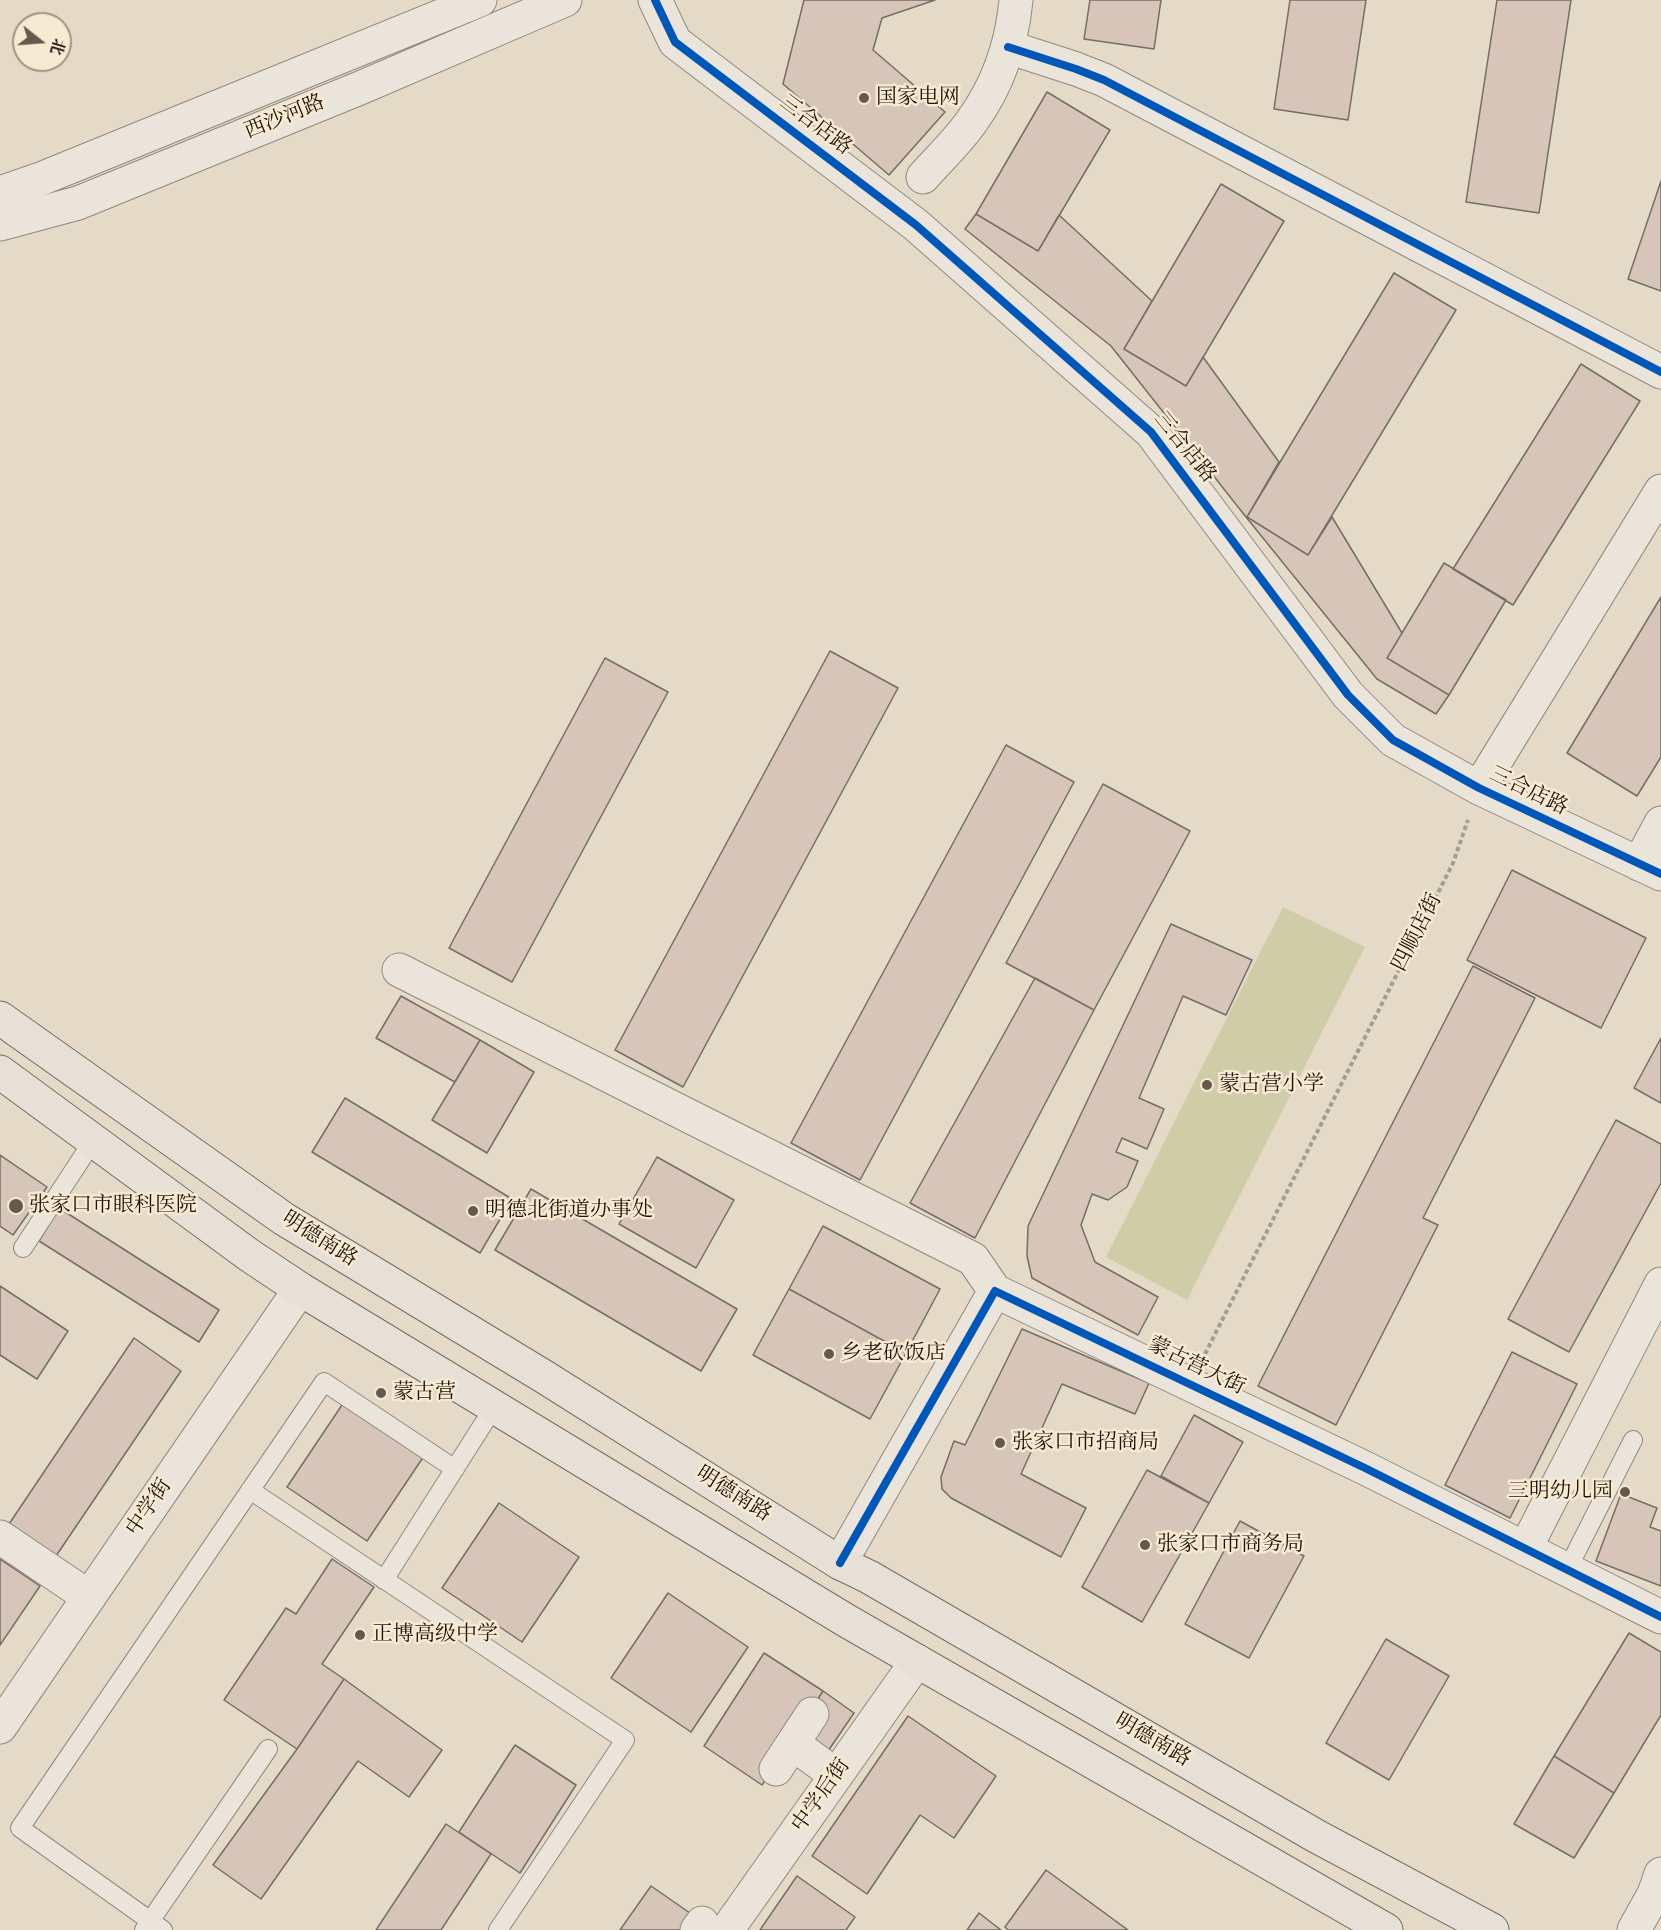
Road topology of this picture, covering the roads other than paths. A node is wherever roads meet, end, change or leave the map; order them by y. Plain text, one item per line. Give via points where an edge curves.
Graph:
1 (480, 0) edge
2 (565, 0) edge
3 (655, 0) edge
4 (1016, 0) edge
5 (1008, 47) junction
6 (922, 177) dead end
7 (0, 193) edge
8 (0, 224) edge
9 (1661, 372) edge
10 (1661, 491) edge
11 (1479, 788) junction
12 (1661, 823) edge
13 (1650, 869) edge
14 (399, 970) dead end
15 (0, 1018) edge
16 (0, 1072) edge
17 (150, 1124) junction
18 (93, 1141) junction
19 (124, 1164) junction
20 (23, 1248) dead end
21 (1661, 1284) edge
22 (300, 1289) junction
23 (995, 1291) junction
24 (494, 1407) junction
25 (1633, 1440) dead end
26 (455, 1469) junction
27 (250, 1491) junction
28 (0, 1537) edge
29 (1525, 1549) junction
30 (840, 1563) junction
31 (1567, 1570) junction
32 (869, 1577) junction
33 (384, 1580) junction
34 (89, 1597) junction
35 (1661, 1617) edge
36 (847, 1621) junction
37 (916, 1661) junction
38 (812, 1714) dead end
39 (0, 1727) edge
40 (268, 1749) dead end
41 (836, 1775) junction
42 (1661, 1874) edge
43 (152, 1927) edge
44 (709, 1928) edge
45 (498, 1930) edge
46 (1386, 1930) edge
47 (1492, 1930) edge
48 (1634, 1930) edge

1 - 7 street, 西沙河路
2 - 8 street, 西沙河路 via 78,202
3 - 11 street, 三合店路 via 675,42 916,225 1151,432 1348,695 1393,740
4 - 5 street
5 - 6 street via 972,122
5 - 9 street via 1104,80
10 - 11 street
11 - 13 street, 三合店路
12 - 13 street
14 - 23 street via 973,1259
15 - 17 main road, 明德南路
16 - 18 main road
17 - 19 main road
17 - 30 main road, 明德南路 via 284,1219
18 - 19 main road
18 - 20 lane
19 - 22 main road
21 - 29 street
22 - 24 main road
22 - 34 street, 中学街
23 - 29 street, 蒙古营大街
23 - 30 street
24 - 26 lane
24 - 36 main road
25 - 31 lane
26 - 27 lane via 324,1382
26 - 33 lane
27 - 33 lane
27 - 43 lane via 20,1828
28 - 34 street
29 - 31 street, 蒙古营大街
30 - 32 main road, 明德南路
31 - 35 street, 蒙古营大街
32 - 36 main road
32 - 47 main road, 明德南路 via 1316,1836
33 - 45 lane via 625,1740
34 - 39 street, 中学街
36 - 37 main road
37 - 41 street, 中学后街
37 - 46 main road
38 - 41 street via 785,1756
40 - 43 lane
41 - 44 street, 中学后街
42 - 48 street

